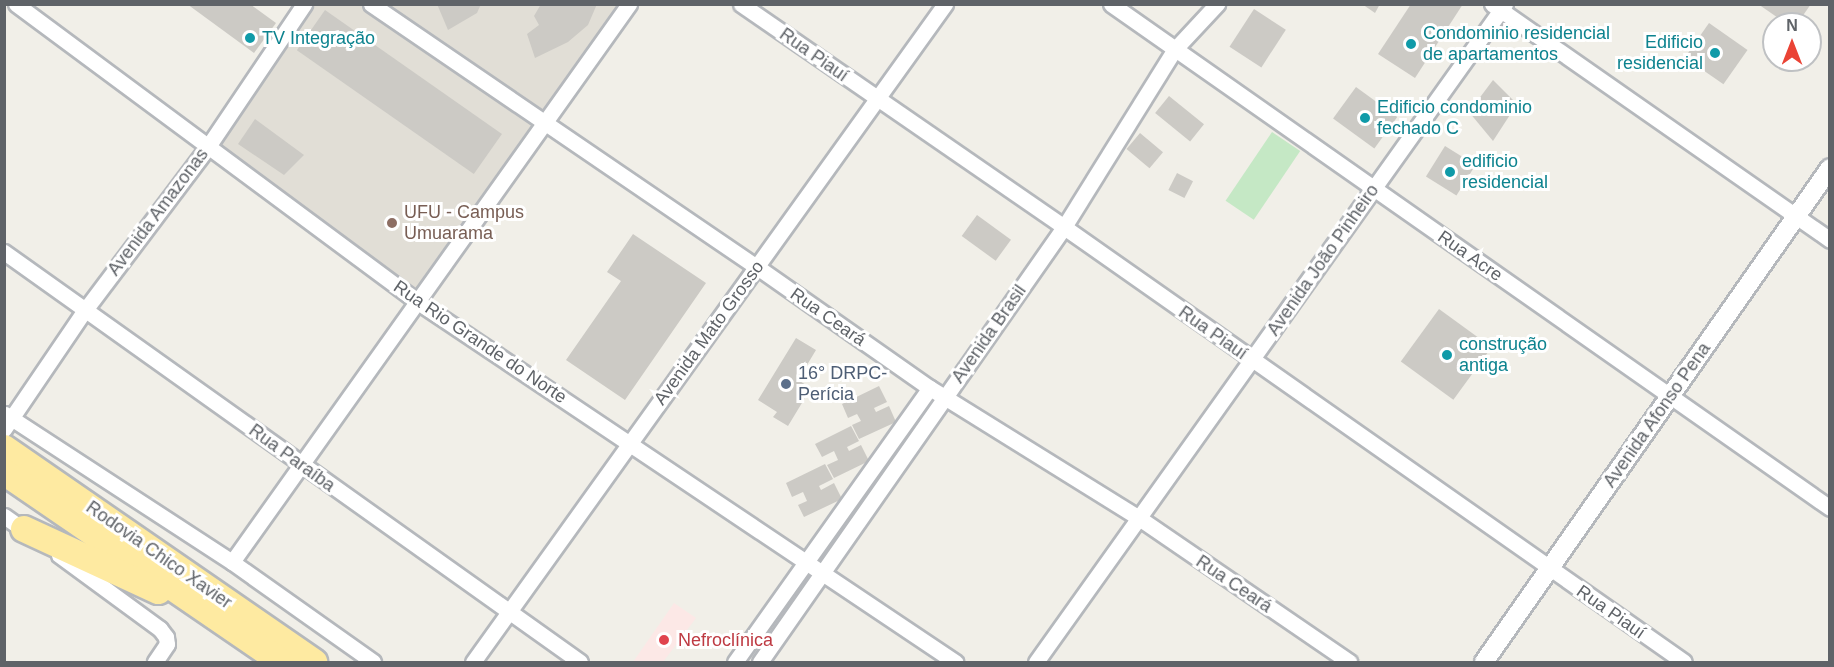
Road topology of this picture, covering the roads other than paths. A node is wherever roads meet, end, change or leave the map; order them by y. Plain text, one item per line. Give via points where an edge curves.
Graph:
1 (16, 4) edge
2 (304, 4) edge
3 (371, 4) edge
4 (629, 4) edge
5 (741, 4) edge
6 (945, 4) edge
7 (1111, 4) edge
8 (1216, 4) edge
9 (1499, 6) edge
10 (1175, 49) junction
11 (877, 99) junction
12 (545, 121) junction
13 (208, 146) junction
14 (1830, 168) edge
15 (1374, 189) junction
16 (1796, 216) junction
17 (1064, 227) junction
18 (1830, 240) edge
19 (4, 252) edge
20 (757, 267) junction
21 (418, 302) junction
22 (85, 310) junction
23 (1252, 360) junction
24 (930, 388) junction
25 (945, 396) junction
26 (1670, 396) junction
27 (7, 421) edge
28 (631, 443) junction
29 (4, 448) edge
30 (301, 465) junction
31 (4, 472) edge
32 (1830, 508) edge
33 (1139, 518) junction
34 (14, 523) edge
35 (232, 562) junction
36 (805, 562) junction
37 (1550, 569) junction
38 (822, 573) junction
39 (509, 613) junction
40 (223, 621) junction
41 (155, 663) edge
42 (281, 663) edge
43 (314, 663) edge
44 (373, 663) edge
45 (473, 663) edge
46 (580, 663) edge
47 (735, 663) edge
48 (760, 663) edge
49 (955, 663) edge
50 (1036, 663) edge
51 (1349, 663) edge
52 (1484, 663) edge
53 (1684, 663) edge

1 - 13 street, Rua Rio Grande do Norte
2 - 13 street, Avenida Amazonas
3 - 12 street, Rua Ceará
4 - 12 street
5 - 11 street, Rua Piauí
6 - 11 street, Avenida Mato Grosso
7 - 10 street, Rua Acre
8 - 10 street, Avenida Brasil
9 - 15 street, Avenida João Pinheiro
9 - 16 street
10 - 15 street, Rua Acre
10 - 17 street, Avenida Brasil
11 - 17 street, Rua Piauí
11 - 20 street, Avenida Mato Grosso
12 - 20 street, Rua Ceará
12 - 21 street
13 - 21 street, Rua Rio Grande do Norte
13 - 22 street, Avenida Amazonas
14 - 16 street, Avenida Afonso Pena
15 - 23 street, Avenida João Pinheiro
15 - 26 street, Rua Acre
16 - 18 street
16 - 26 street, Avenida Afonso Pena
17 - 23 street, Rua Piauí
17 - 25 street, Avenida Brasil
19 - 22 street, Rua Paraíba
20 - 24 street, Rua Ceará
20 - 28 street, Avenida Mato Grosso
21 - 28 street, Rua Rio Grande do Norte
21 - 30 street
22 - 27 street, Avenida Amazonas
22 - 30 street, Rua Paraíba
23 - 33 street, Avenida João Pinheiro
23 - 37 street, Rua Piauí
24 - 25 street, Rua Ceará
24 - 36 street, Avenida Brasil
25 - 33 street, Rua Ceará
25 - 38 street, Avenida Brasil
26 - 32 street, Rua Acre
26 - 37 street, Avenida Afonso Pena
27 - 35 street
28 - 36 street, Rua Rio Grande do Norte
28 - 39 street, Avenida Mato Grosso
29 - 43 highway, Rodovia Chico Xavier
30 - 35 street
30 - 39 street, Rua Paraíba
31 - 40 highway, Rodovia Chico Xavier
33 - 50 street, Avenida João Pinheiro
33 - 51 street, Rua Ceará
34 - 40 highway
34 - 41 street via 160,629 167,644
35 - 44 street
36 - 38 street, Rua Rio Grande do Norte
36 - 47 street, Avenida Brasil
37 - 52 street, Avenida Afonso Pena
37 - 53 street, Rua Piauí
38 - 48 street, Avenida Brasil
38 - 49 street, Rua Rio Grande do Norte
39 - 45 street, Avenida Mato Grosso
39 - 46 street, Rua Paraíba
40 - 42 highway, Rodovia Chico Xavier

